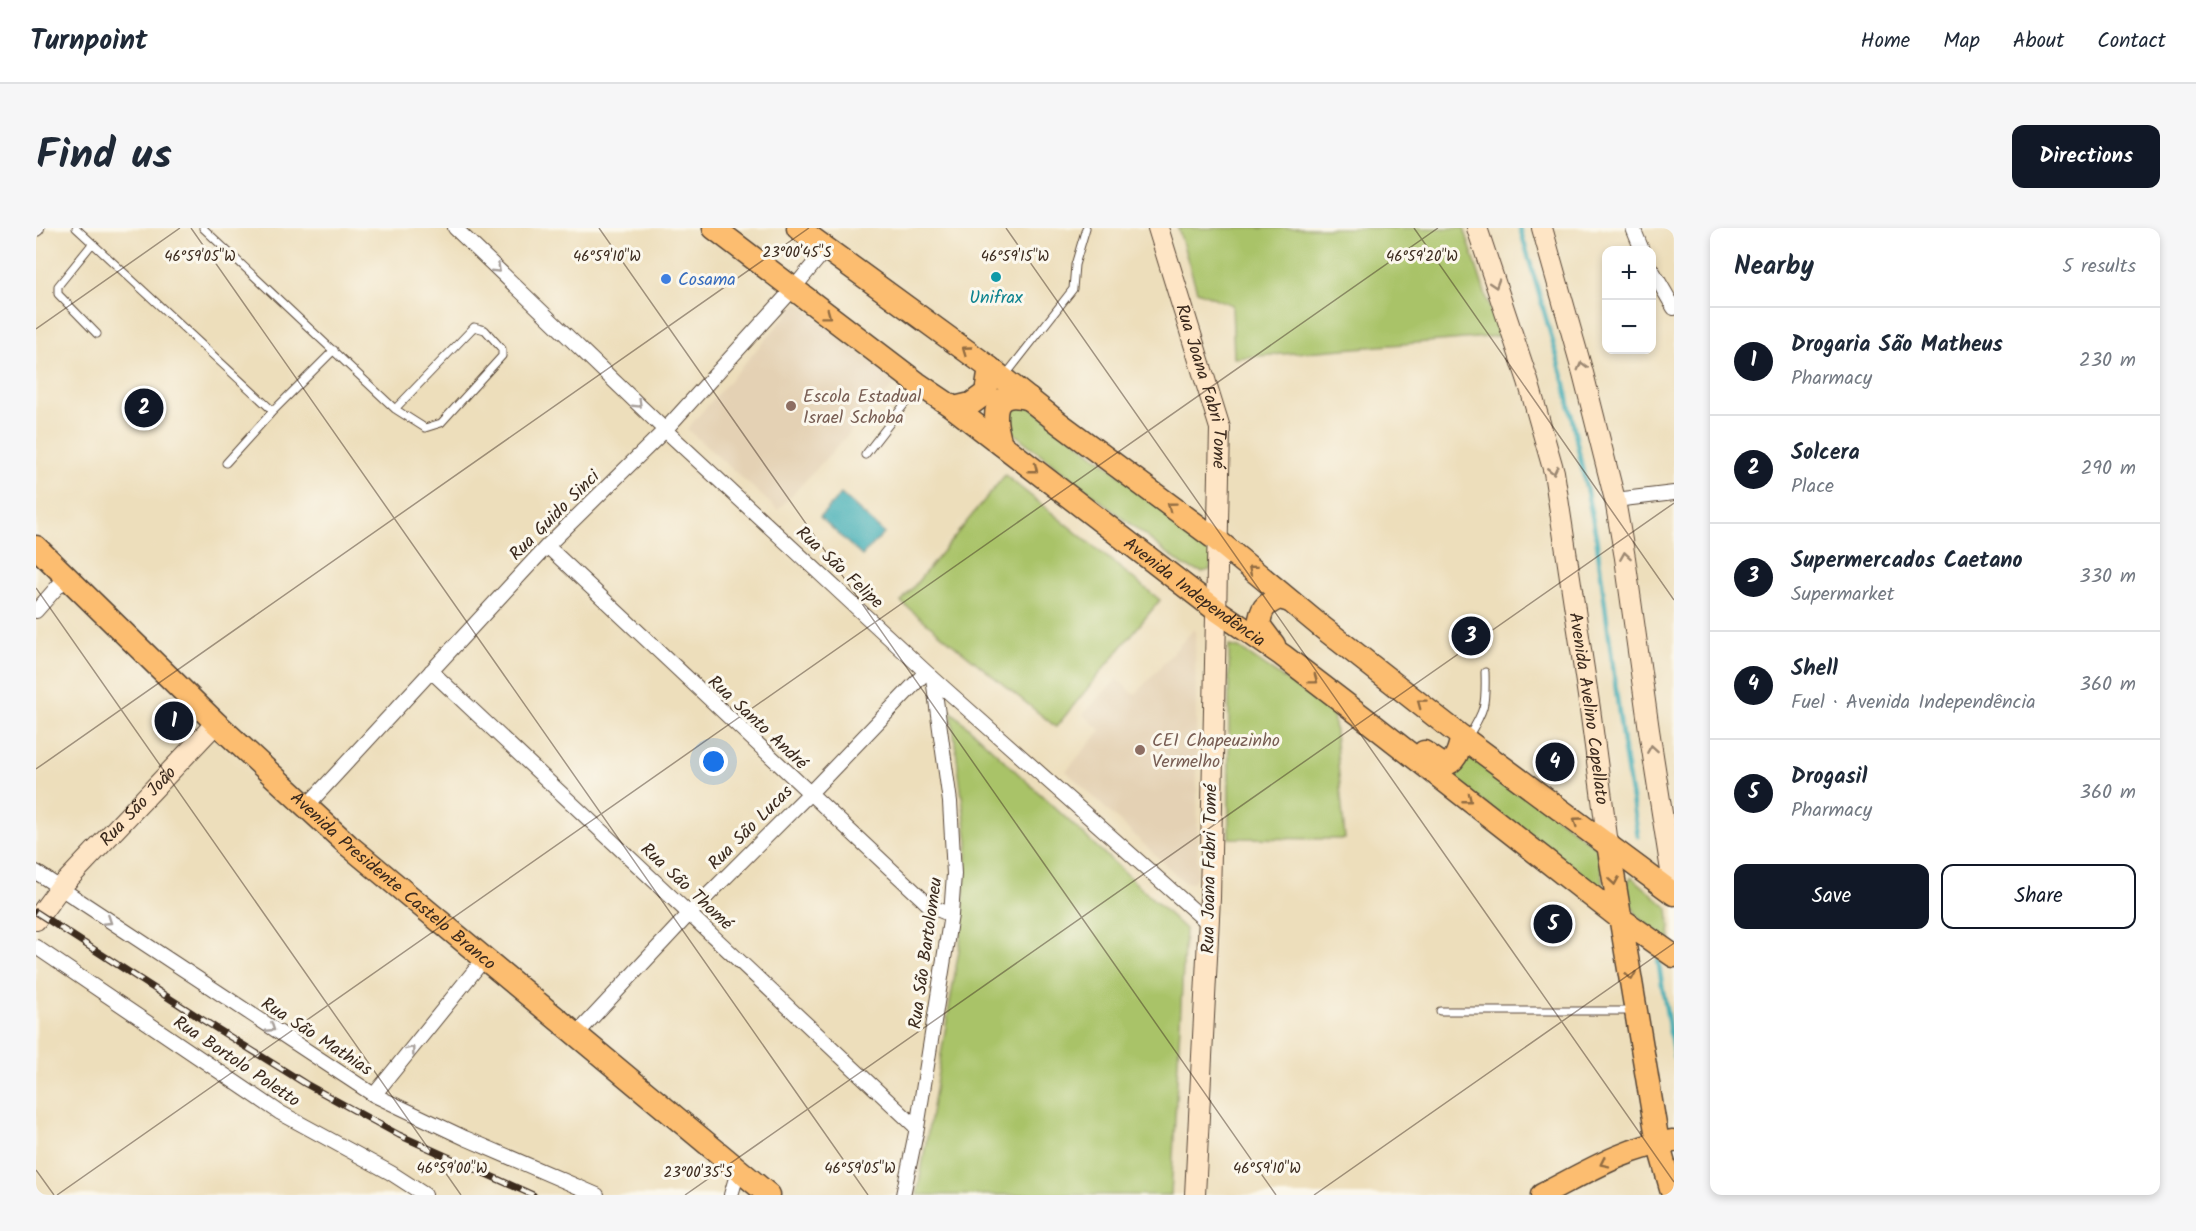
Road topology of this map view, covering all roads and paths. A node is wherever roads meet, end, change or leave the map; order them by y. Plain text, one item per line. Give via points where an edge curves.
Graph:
1 (76, 228) edge
2 (203, 228) edge
3 (455, 228) edge
4 (714, 228) edge
5 (798, 228) edge
6 (1086, 228) edge
7 (1158, 228) edge
8 (1477, 228) edge
9 (1542, 228) edge
10 (1634, 228) edge
11 (92, 244) junction
12 (1641, 246) edge
13 (826, 249) junction
14 (1656, 277) edge
15 (793, 289) junction
16 (1674, 308) edge
17 (97, 333) dead end
18 (334, 350) junction
19 (997, 373) junction
20 (920, 385) junction
21 (1029, 399) junction
22 (954, 408) junction
23 (395, 409) junction
24 (273, 411) junction
25 (665, 430) junction
26 (1001, 444) junction
27 (865, 455) dead end
28 (226, 464) dead end
29 (1674, 493) edge
30 (1615, 500) junction
31 (1218, 541) junction
32 (547, 546) junction
33 (36, 547) edge
34 (67, 576) junction
35 (1290, 601) junction
36 (1215, 609) junction
37 (36, 611) edge
38 (1282, 655) junction
39 (431, 671) junction
40 (1485, 672) dead end
41 (929, 675) junction
42 (216, 723) junction
43 (1384, 735) junction
44 (1464, 738) junction
45 (809, 794) junction
46 (309, 807) junction
47 (1608, 844) junction
48 (36, 872) edge
49 (59, 889) junction
50 (1674, 892) edge
51 (690, 913) junction
52 (951, 915) junction
53 (1621, 919) junction
54 (36, 920) edge
55 (1208, 923) junction
56 (36, 946) edge
57 (1674, 956) edge
58 (484, 958) junction
59 (1440, 1011) dead end
60 (1637, 1011) junction
61 (576, 1035) junction
62 (374, 1095) junction
63 (917, 1128) junction
64 (1666, 1142) edge
65 (738, 1171) junction
66 (424, 1195) edge
67 (597, 1195) edge
68 (731, 1195) edge
69 (746, 1195) edge
70 (769, 1195) edge
71 (903, 1195) edge
72 (1195, 1195) edge
73 (1542, 1195) edge
74 (1673, 1195) edge

1 - 11 lane
2 - 18 lane
3 -> 25 street, Rua São Felipe
4 - 15 main road, Avenida Independência
5 - 13 main road
6 - 19 lane via 1075,265 1073,289
7 - 31 street, Rua Joana Fabri Tomé via 1220,428
8 -> 47 street, Avenida Avelino Capellato via 1554,472
30 -> 9 street via 1584,372
10 - 12 street
11 - 17 lane via 58,286 58,294
11 - 24 lane
13 - 15 street, Rua Guido Sinci
19 -> 13 main road
14 - 16 street
15 -> 20 main road, Avenida Independência
15 - 25 street, Rua Guido Sinci
18 - 23 lane
18 - 24 lane
19 - 21 main road
19 - 22 main road via 986,393 971,404
20 - 22 main road, Avenida Independência
20 - 27 lane
21 - 26 main road via 1008,397 996,410 994,422
31 -> 21 main road
22 - 26 main road, Avenida Independência
23 - 23 lane via 425,428 441,423 502,356 502,349 485,330 474,327
24 - 28 lane
25 - 32 street, Rua Guido Sinci
25 - 41 street, Rua São Felipe
26 -> 36 main road, Avenida Independência
29 - 30 street
50 -> 30 street
35 -> 31 main road
31 - 36 street, Rua Joana Fabri Tomé
32 - 39 street, Rua Guido Sinci
32 - 45 street, Rua Santo André
33 - 34 main road, Avenida Presidente Castelo Branco
34 - 37 street
34 - 42 main road, Avenida Presidente Castelo Branco
35 - 38 main road via 1280,598 1261,610 1259,625
44 -> 35 main road
36 - 38 main road, Avenida Independência
36 - 55 street, Rua Joana Fabri Tomé
38 -> 43 main road, Avenida Independência
39 - 46 street, Rua Guido Sinci
39 - 51 street, Rua São Thomé
40 - 44 lane via 1483,714
41 - 45 street, Rua São Lucas
41 - 52 street, Rua São Bartolomeu via 950,802 954,874
41 - 55 street, Rua São Felipe
42 - 46 main road, Avenida Presidente Castelo Branco
42 - 49 street, Rua São João
43 - 44 main road via 1419,749 1443,765 1454,759
43 -> 53 main road, Avenida Independência
47 -> 44 main road
45 - 51 street, Rua São Lucas
45 - 52 street, Rua Santo André via 930,906
46 - 58 main road, Avenida Presidente Castelo Branco via 348,845
47 - 50 main road
47 -> 53 main road, Avenida Avelino Capellato
48 - 49 street, Rua São Mathias
49 - 54 street, Rua São João
49 -> 62 street, Rua São Mathias
51 - 61 street, Rua São Lucas
51 - 63 street, Rua São Thomé
52 - 63 street, Rua São Bartolomeu
53 - 57 main road, Avenida Independência
53 -> 60 main road, Avenida Avelino Capellato
55 - 72 street, Rua Joana Fabri Tomé
56 - 66 street, Rua Bortolo Poletto via 279,1112
58 - 61 main road, Avenida Presidente Castelo Branco
62 -> 58 street
59 - 60 lane
60 - 64 main road, Avenida Avelino Capellato
61 - 65 main road, Avenida Presidente Castelo Branco
62 - 67 street, Rua São Mathias
63 - 71 street, Rua São Bartolomeu
64 -> 73 main road via 1609,1160
64 - 74 main road, Avenida Avelino Capellato
65 - 68 street
65 - 69 main road
65 - 70 main road, Avenida Presidente Castelo Branco

